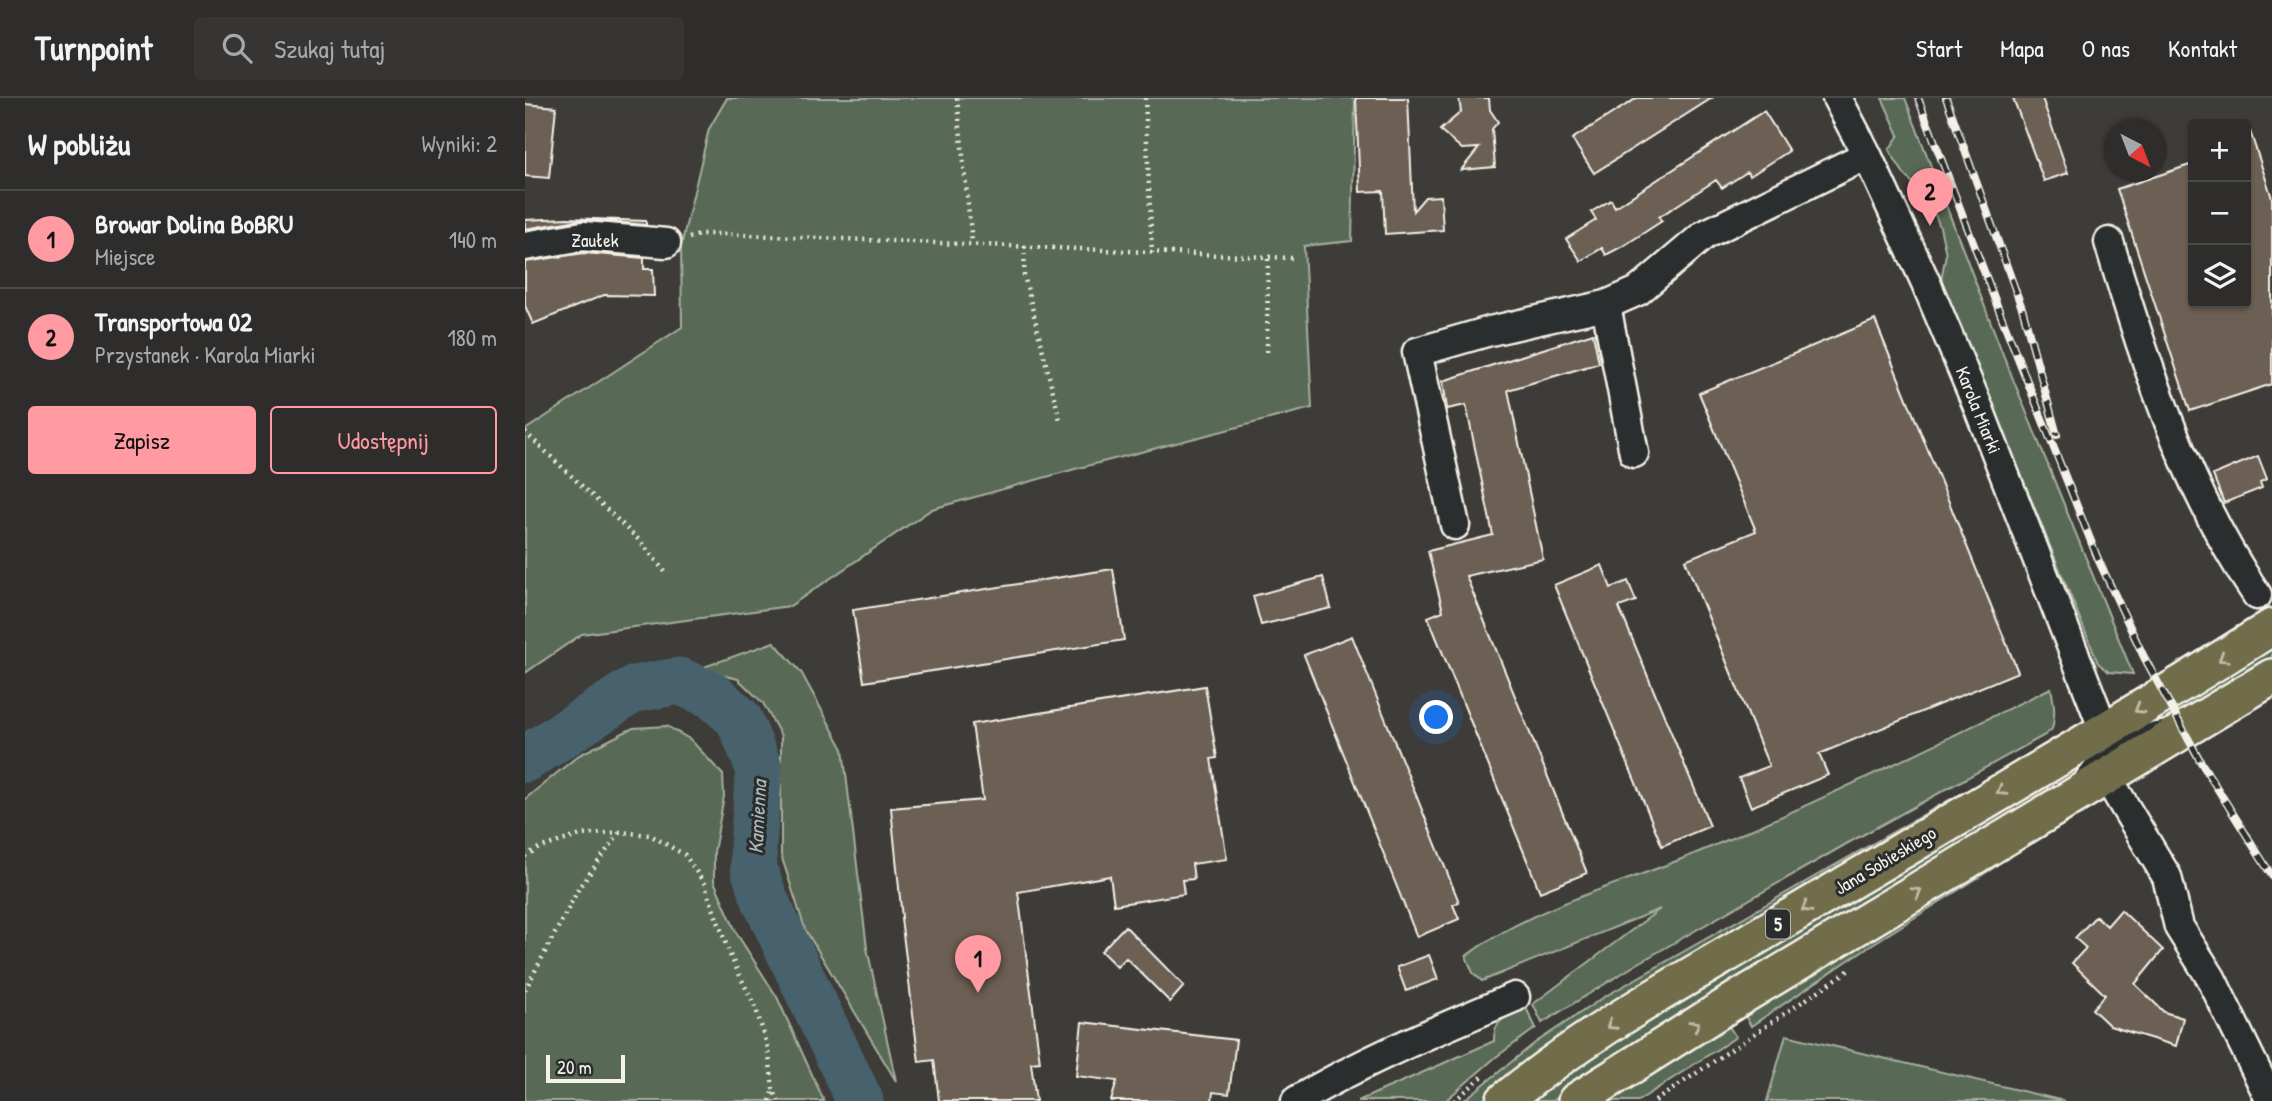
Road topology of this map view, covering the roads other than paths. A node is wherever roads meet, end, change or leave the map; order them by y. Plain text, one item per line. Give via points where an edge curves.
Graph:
1 (1836, 98) edge
2 (1867, 155) junction
3 (2109, 242) dead end
4 (666, 243) road end
5 (525, 246) edge
6 (1605, 305) junction
7 (1635, 453) dead end
8 (1455, 525) dead end
9 (2257, 595) dead end
10 (2272, 627) edge
11 (2272, 677) edge
12 (2196, 724) junction
13 (2104, 730) junction
14 (2107, 777) junction
15 (2064, 803) junction
16 (1515, 997) dead end
17 (1296, 1101) edge
18 (1504, 1101) edge
19 (1576, 1101) edge
20 (2271, 1101) edge

1 - 2 street, Karola Miarki
2 - 6 street via 1704,236 1638,291
2 - 13 street, Karola Miarki via 1979,409
3 - 9 street via 2134,326 2206,507
4 - 5 street, Zaułek via 583,236
6 - 7 street
6 - 8 street via 1417,352
10 -> 13 main road, Jana Sobieskiego / 5
11 - 12 main road, 5
12 - 13 street via 2143,740
12 - 14 main road, 5
13 - 15 street, Karola Miarki via 2107,752 2102,765
13 -> 18 main road, Jana Sobieskiego / 5 via 1647,1002
14 - 15 main road, 5
14 - 20 street via 2167,877 2179,926 2211,978
19 -> 15 main road, 5
16 - 17 street via 1378,1056

